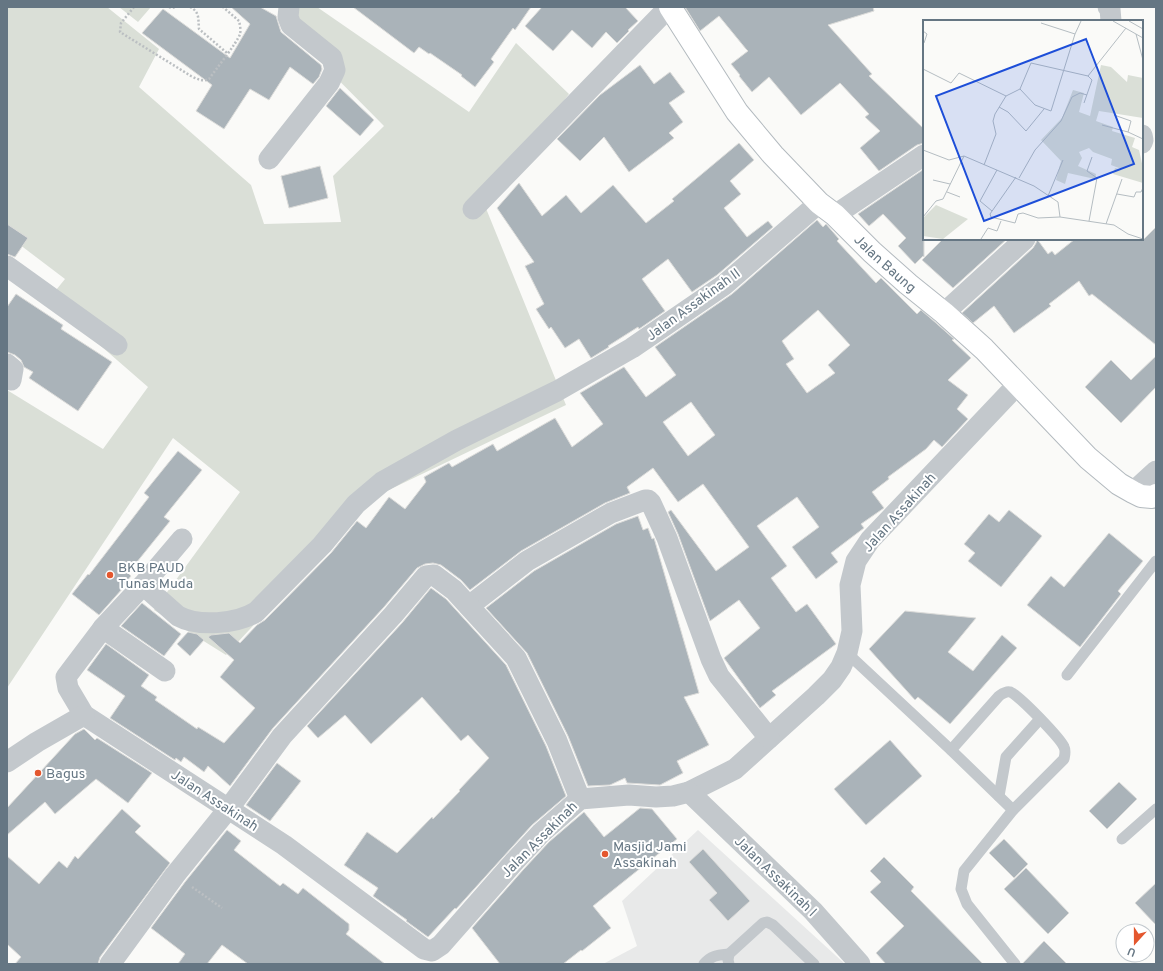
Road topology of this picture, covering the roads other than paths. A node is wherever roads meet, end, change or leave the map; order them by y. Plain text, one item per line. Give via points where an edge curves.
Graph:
1 (289, 7) edge
2 (669, 7) edge
3 (1108, 7) edge
4 (1111, 20) edge
5 (923, 156) edge
6 (269, 159) dead end
7 (473, 209) dead end
8 (827, 209) junction
9 (1024, 240) edge
10 (7, 266) edge
11 (944, 313) junction
12 (117, 345) dead end
13 (1018, 384) junction
14 (1156, 471) edge
15 (1133, 492) junction
16 (1156, 496) edge
17 (182, 539) dead end
18 (1156, 561) edge
19 (143, 585) junction
20 (469, 606) junction
21 (104, 628) junction
22 (847, 653) junction
23 (165, 671) dead end
24 (1067, 675) dead end
25 (84, 715) junction
26 (1040, 719) junction
27 (769, 738) junction
28 (952, 750) junction
29 (7, 762) edge
30 (689, 792) junction
31 (999, 796) junction
32 (580, 799) junction
33 (229, 808) junction
34 (1156, 809) edge
35 (1013, 810) junction
36 (1122, 839) dead end
37 (729, 959) edge
38 (110, 964) edge
39 (704, 964) edge
40 (814, 964) edge
41 (860, 964) edge
42 (1015, 964) edge

1 - 6 street via 288,17 291,25 332,58 335,70 329,83
2 - 7 street
2 - 8 street, Jalan Baung via 737,112 773,155
3 - 4 street
5 - 8 street, Jalan Assakinah II
8 - 11 street, Jalan Baung via 872,252
8 - 19 street, Jalan Assakinah II via 724,285 632,348 557,391 457,440 382,482 356,504 322,545 249,617 207,623 184,620
9 - 11 street
10 - 12 street
11 - 13 street, Jalan Baung
13 - 15 street, Jalan Baung via 1088,458 1119,484
13 - 22 street, Jalan Assakinah via 870,540 856,561 850,585 852,632
14 - 15 street
15 - 16 street, Jalan Baung via 1141,496
17 - 19 street
18 - 24 lane
19 - 21 street
20 - 27 street via 527,561 611,514 648,500 667,538 711,659 720,676
20 - 32 street via 516,658 557,741
20 - 33 street via 454,590 434,575 426,576 282,736
21 - 23 street
21 - 25 street via 66,677 68,688
22 - 27 street, Jalan Assakinah via 832,680
22 - 28 lane
25 - 29 street
25 - 33 street, Jalan Assakinah
26 - 28 lane via 1015,695 1010,692 1003,693
26 - 31 lane via 1006,757
26 - 35 lane via 1064,746 1066,753 1064,759
27 - 30 street, Jalan Assakinah via 735,769
28 - 31 lane
30 - 32 street, Jalan Assakinah via 656,798 629,795
30 - 41 street, Jalan Assakinah I via 813,911
31 - 35 lane
32 - 33 street, Jalan Assakinah via 541,833 441,945 432,951 424,950 284,845
33 - 38 street via 175,875
34 - 36 lane
35 - 42 lane via 964,871 961,889 966,904
37 - 39 lane via 716,955
37 - 40 lane via 763,923 767,922

